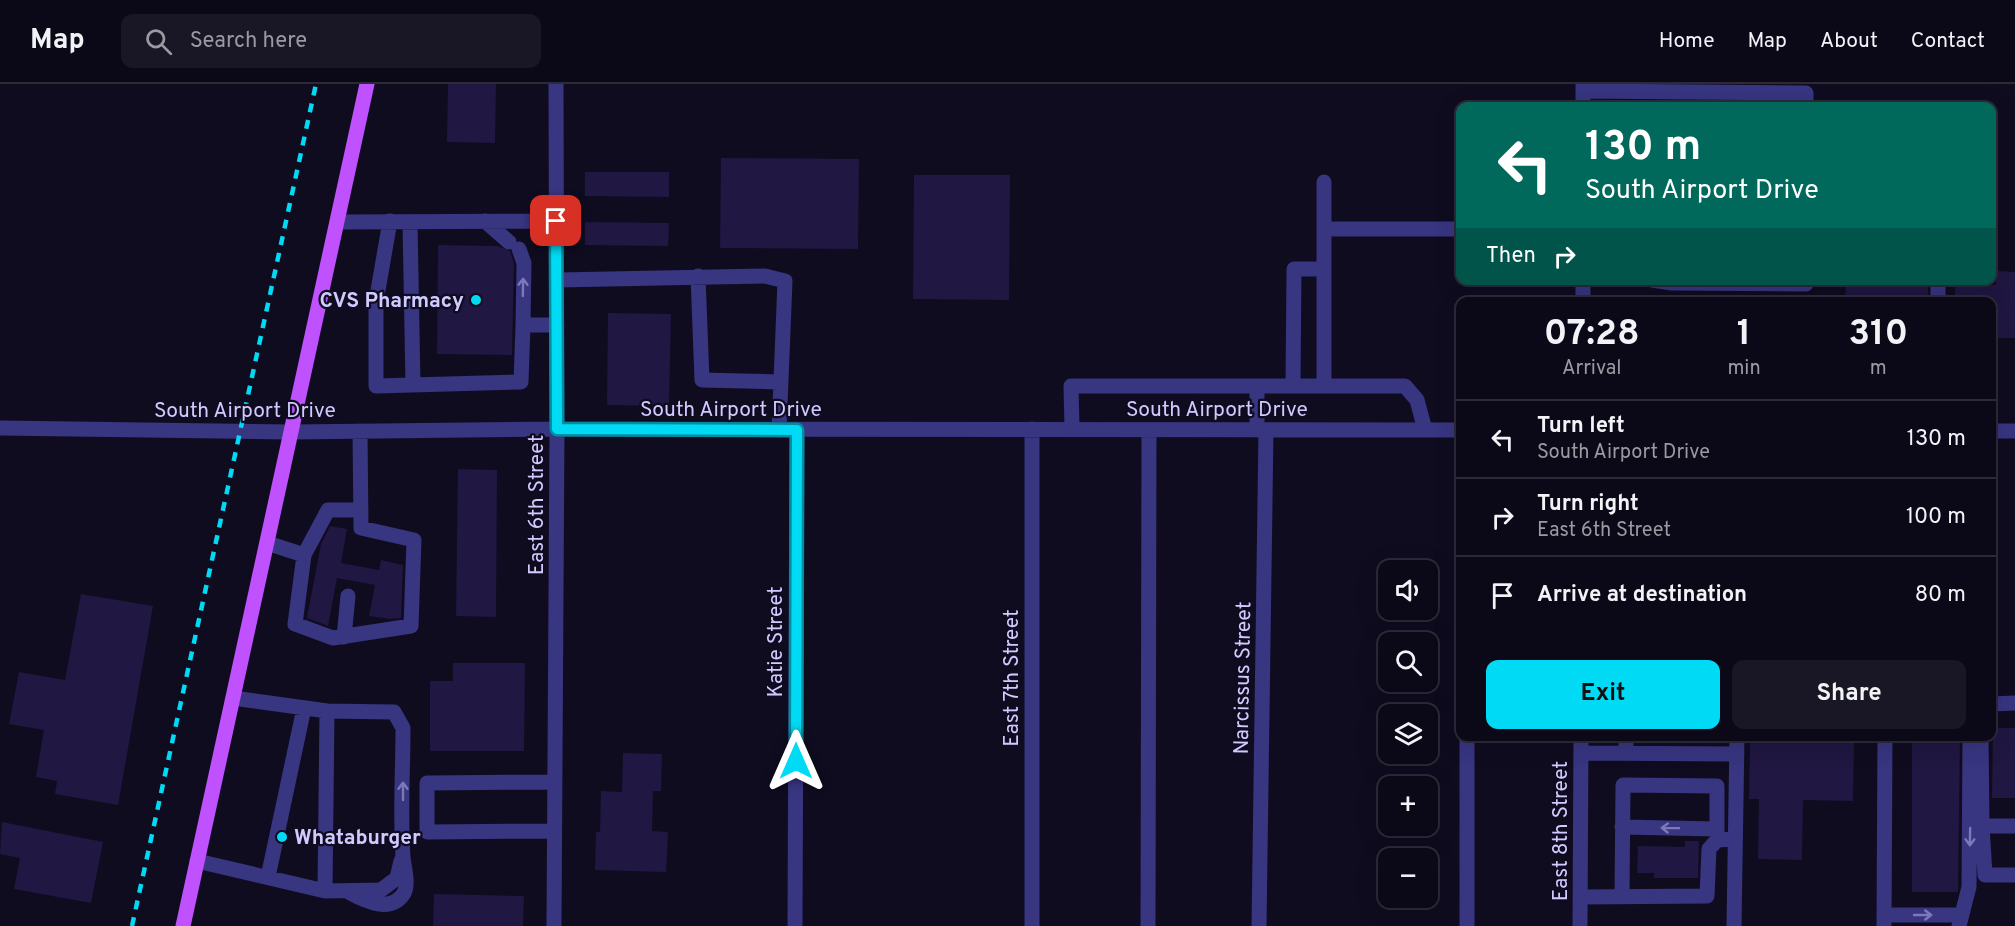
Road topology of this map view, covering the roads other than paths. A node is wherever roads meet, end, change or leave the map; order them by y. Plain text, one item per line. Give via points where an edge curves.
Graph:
1 (367, 84) edge
2 (556, 84) edge
3 (1583, 94) edge
4 (1629, 99) edge
5 (1678, 99) edge
6 (1806, 102) edge
7 (1324, 182) dead end
8 (485, 221) junction
9 (556, 221) junction
10 (337, 222) junction
11 (390, 222) junction
12 (410, 222) junction
13 (1324, 229) junction
14 (1456, 229) edge
15 (1324, 269) junction
16 (698, 276) junction
17 (557, 280) junction
18 (523, 325) junction
19 (557, 325) junction
20 (781, 382) junction
21 (413, 385) junction
22 (1257, 386) junction
23 (1293, 386) junction
24 (1324, 386) junction
25 (0, 428) edge
26 (557, 429) junction
27 (1032, 429) junction
28 (1072, 429) junction
29 (779, 430) junction
30 (797, 430) junction
31 (1149, 430) junction
32 (1262, 430) junction
33 (1425, 430) junction
34 (1456, 430) edge
35 (360, 431) junction
36 (1996, 431) edge
37 (2015, 431) edge
38 (292, 432) junction
39 (361, 510) junction
40 (267, 543) junction
41 (304, 555) junction
42 (348, 596) dead end
43 (344, 637) junction
44 (233, 698) junction
45 (2015, 703) edge
46 (1996, 704) edge
47 (304, 708) junction
48 (327, 711) junction
49 (1467, 741) edge
50 (1581, 741) edge
51 (1626, 741) edge
52 (1737, 741) edge
53 (1885, 741) edge
54 (1970, 741) edge
55 (1981, 741) edge
56 (1581, 753) junction
57 (1626, 753) junction
58 (1737, 754) junction
59 (555, 782) junction
60 (1982, 826) junction
61 (2015, 826) edge
62 (1622, 827) junction
63 (554, 831) junction
64 (1717, 835) junction
65 (1735, 839) junction
66 (197, 861) junction
67 (2015, 875) edge
68 (268, 877) junction
69 (325, 891) junction
70 (1580, 897) junction
71 (1622, 897) junction
72 (1961, 920) edge
73 (1884, 921) edge
74 (183, 926) edge
75 (554, 926) edge
76 (795, 926) edge
77 (1032, 926) edge
78 (1148, 926) edge
79 (1259, 926) edge
80 (1467, 926) edge
81 (1580, 926) edge
82 (1734, 926) edge

1 - 10 main road
2 - 9 street, East 6th Street
3 - 4 street
4 - 5 street
5 - 6 street via 1806,93
7 - 13 street
8 - 9 street
8 - 12 street
18 -> 8 street via 524,263 514,245
9 - 17 street, East 6th Street
10 - 11 street
10 - 38 main road
11 - 12 street
11 - 21 street via 376,302 376,386
12 - 21 street
13 - 14 street
13 - 15 street
15 - 23 street via 1294,269
15 - 24 street
16 - 17 street
16 - 20 street via 702,380
16 - 20 street via 765,276 785,281
17 - 19 street, East 6th Street
18 - 19 street
18 - 21 street via 521,382
19 - 26 street, East 6th Street
20 - 29 street
22 - 23 street
22 - 28 street via 1071,386
22 - 32 street, Narcissus Street
23 - 24 street
24 - 33 street via 1405,386 1417,400
25 - 38 street, South Airport Drive
26 - 29 street, South Airport Drive
26 - 35 street, South Airport Drive
26 - 59 street, East 6th Street
27 - 28 street, South Airport Drive
27 - 30 street, South Airport Drive
27 - 77 street, East 7th Street
28 - 31 street, South Airport Drive
29 - 30 street, South Airport Drive
30 - 76 street, Katie Street
31 - 32 street, South Airport Drive
31 - 78 street
32 - 33 street, South Airport Drive
32 - 79 street, Narcissus Street
33 - 34 street, South Airport Drive
35 - 38 street, South Airport Drive
35 - 39 street
36 - 37 street
38 - 40 main road
39 - 41 street via 328,510
39 - 43 street via 361,528 414,540 411,626
40 - 41 street
40 - 44 main road
41 - 43 street via 295,624 333,638
42 - 43 street
44 - 47 street
44 - 66 main road
45 - 46 street
47 - 48 street
47 - 68 street
48 - 69 street
69 -> 48 street via 381,890 397,878 403,850 403,728 394,712
49 - 80 street
50 - 56 street, East 8th Street
51 - 57 street
52 - 58 street
53 - 73 street
54 -> 72 street via 1968,887
55 - 60 street
56 - 57 street
56 - 70 street, East 8th Street
57 - 58 street
58 - 65 street
59 - 63 street, East 6th Street
59 - 63 street via 427,783 427,832
60 - 61 street
60 - 67 street via 1985,875
64 -> 62 street
62 - 64 street via 1623,785 1717,786
62 - 71 street
63 - 75 street, East 6th Street
64 - 65 street
64 - 71 street via 1709,849 1707,896
65 - 82 street
66 - 68 street
66 - 74 main road
68 - 69 street
70 - 71 street
70 - 81 street, East 8th Street
73 -> 72 street

